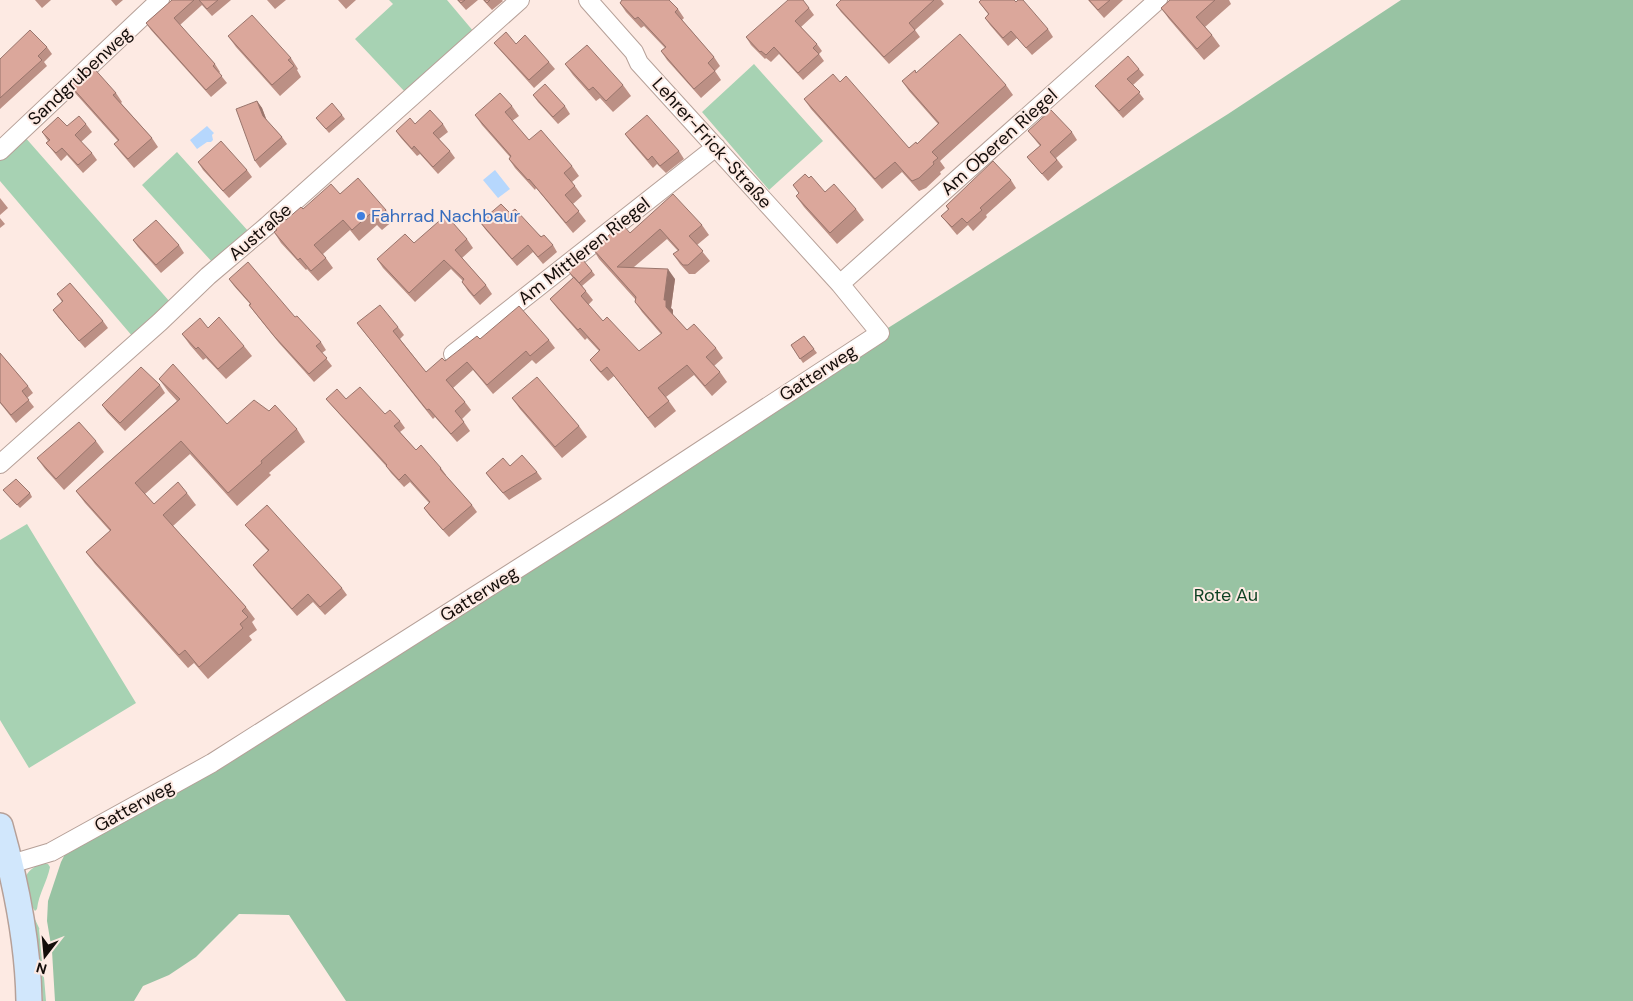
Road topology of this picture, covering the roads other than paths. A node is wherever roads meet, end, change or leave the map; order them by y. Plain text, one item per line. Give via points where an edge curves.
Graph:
1 (160, 0) edge
2 (520, 0) edge
3 (588, 0) edge
4 (1158, 0) edge
5 (716, 147) junction
6 (0, 151) edge
7 (840, 284) junction
8 (453, 354) edge
9 (0, 464) edge
10 (0, 826) edge
11 (10, 864) junction
12 (29, 1001) edge

1 - 6 street, Sandgrubenweg
2 - 9 street, Austraße
3 - 5 street, Lehrer-Frick-Straße
4 - 7 street, Am Oberen Riegel
5 - 7 street, Lehrer-Frick-Straße
5 - 8 street, Am Mittleren Riegel
7 - 11 street, Gatterweg via 880,333 610,510 212,763 51,852
10 - 11 main road
11 - 12 main road via 22,926

